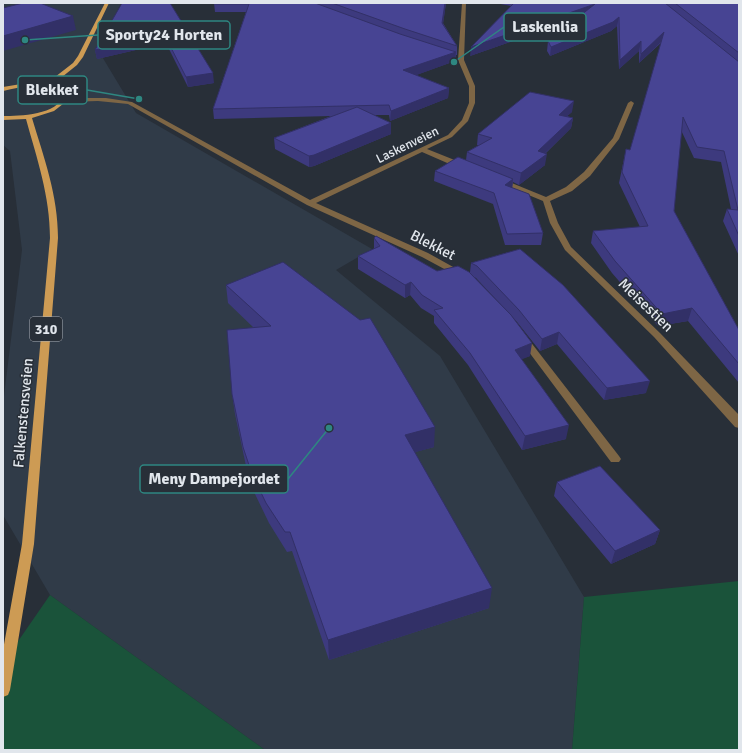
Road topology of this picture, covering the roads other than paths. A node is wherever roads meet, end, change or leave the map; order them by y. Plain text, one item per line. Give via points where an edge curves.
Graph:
1 (107, 3) edge
2 (464, 3) edge
3 (454, 58) edge
4 (462, 60) junction
5 (48, 85) junction
6 (3, 89) edge
7 (66, 100) junction
8 (631, 103) dead end
9 (29, 117) junction
10 (3, 118) edge
11 (423, 150) junction
12 (474, 171) edge
13 (495, 179) edge
14 (546, 200) junction
15 (310, 203) junction
16 (465, 278) edge
17 (517, 331) edge
18 (739, 424) edge
19 (615, 459) dead end
20 (3, 690) edge

1 - 5 main road via 81,56
2 - 4 street, Laskenveien
3 - 4 street
4 - 11 street, Laskenveien via 472,86 472,104 465,121 450,136
5 - 6 main road via 25,85
5 - 7 main road via 60,88 66,94
7 - 9 main road via 53,110
7 - 15 street, Blekket via 98,98 130,103
8 - 14 street via 616,139 587,174 569,188
9 - 10 main road
9 - 20 main road, Falkenstensveien / 310 via 50,190 54,238 28,544
11 - 12 street
11 - 15 street, Laskenveien
13 - 14 street
14 - 18 street, Meisestien via 554,223 568,248 658,335
15 - 16 street, Blekket via 426,255
17 - 19 street

